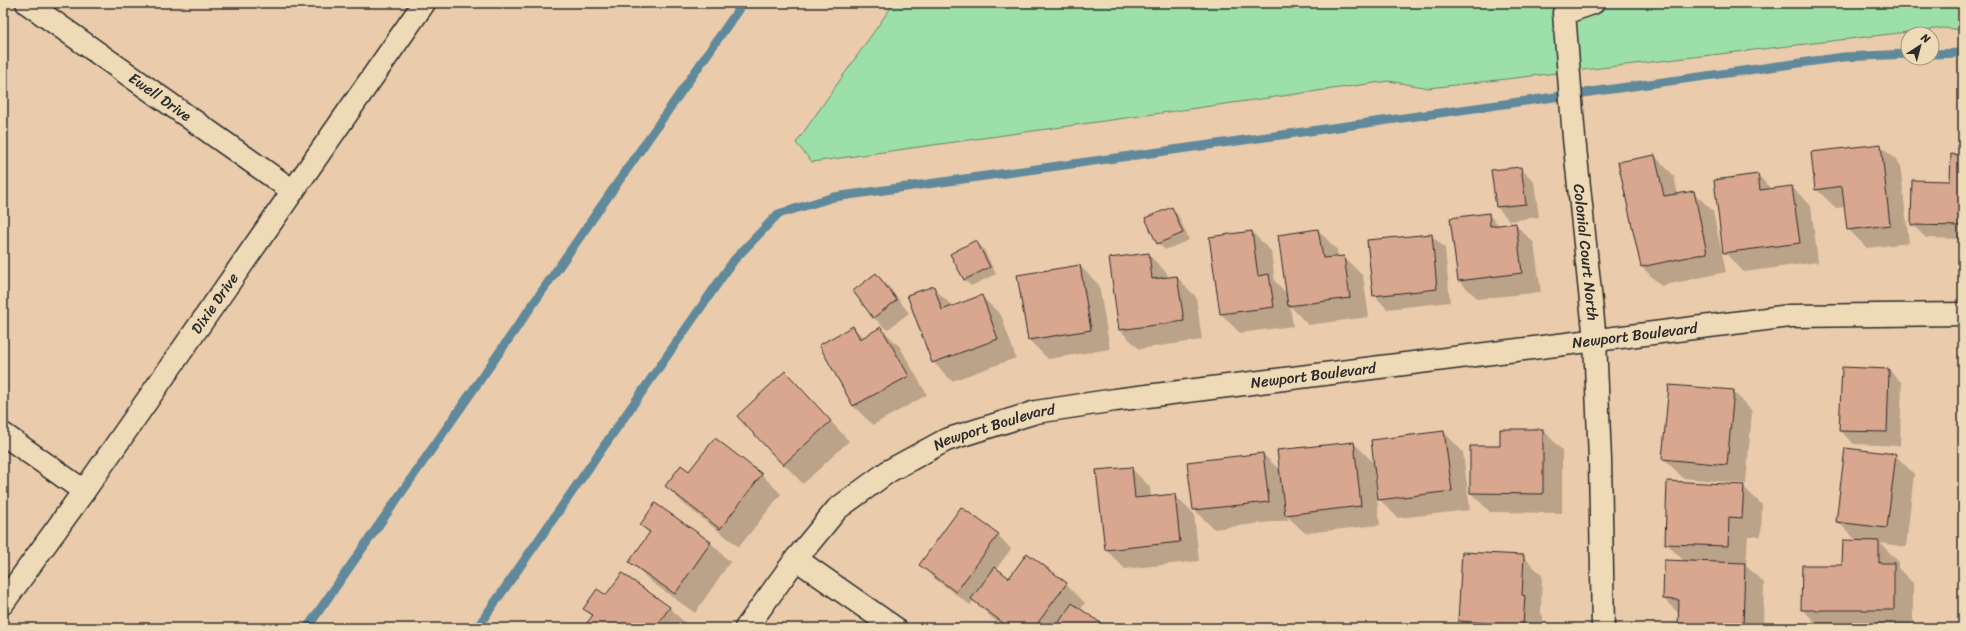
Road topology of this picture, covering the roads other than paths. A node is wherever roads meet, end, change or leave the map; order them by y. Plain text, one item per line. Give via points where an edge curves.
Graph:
1 (27, 3) edge
2 (424, 3) edge
3 (1593, 3) edge
4 (293, 191) junction
5 (1963, 314) edge
6 (1595, 340) junction
7 (3, 434) edge
8 (84, 491) junction
9 (796, 559) junction
10 (3, 603) edge
11 (746, 628) edge
12 (895, 628) edge
13 (1603, 628) edge

1 - 4 street, Ewell Drive
2 - 4 street, Dixie Drive
3 - 6 street, Colonial Court North via 1564,13
4 - 8 street, Dixie Drive
5 - 6 street, Newport Boulevard via 1790,316
6 - 9 street, Newport Boulevard via 1036,412 946,440 889,471 837,509
6 - 13 street, Colonial Court North
7 - 8 street
8 - 10 street, Dixie Drive
9 - 11 street, Newport Boulevard
9 - 12 street

